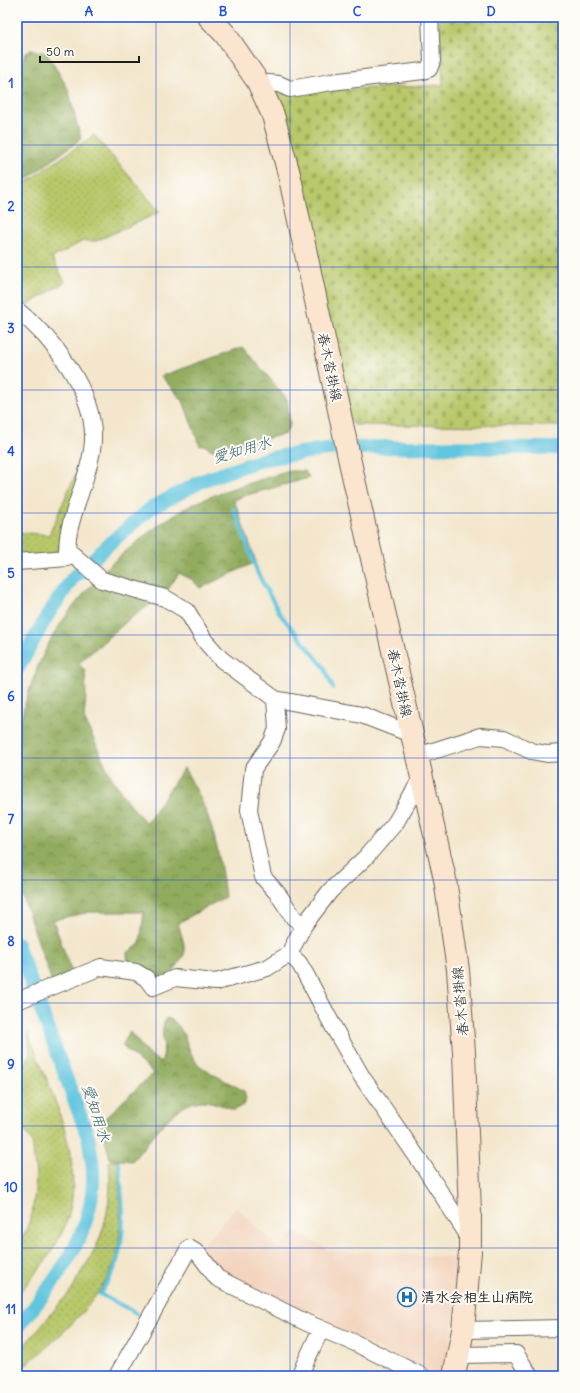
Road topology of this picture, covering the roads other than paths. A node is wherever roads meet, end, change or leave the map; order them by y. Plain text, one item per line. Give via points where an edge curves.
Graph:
1 (209, 17) edge
2 (430, 17) edge
3 (258, 82) junction
4 (17, 310) edge
5 (72, 554) dead end
6 (17, 562) edge
7 (275, 699) junction
8 (411, 734) junction
9 (563, 753) edge
10 (417, 756) junction
11 (422, 777) junction
12 (304, 925) junction
13 (289, 954) junction
14 (22, 999) dead end
15 (469, 1237) junction
16 (563, 1328) edge
17 (321, 1329) junction
18 (463, 1330) junction
19 (459, 1355) junction
20 (117, 1376) edge
21 (299, 1376) edge
22 (422, 1376) edge
23 (454, 1376) edge
24 (530, 1376) edge

1 - 3 main road, 春木沓掛線 via 225,34
2 - 3 street via 432,61 429,69 290,89 279,84
3 - 8 main road, 春木沓掛線 via 273,115 290,178
4 - 6 street via 49,339 77,382 92,414 94,440 69,532 67,558
5 - 7 street via 102,580 165,598 187,611 205,641 221,659
7 - 8 street via 362,715
7 - 12 street via 277,729 272,742 253,769 249,810 263,877 294,918
8 - 10 main road, 春木沓掛線
9 - 10 street via 547,754 504,738 480,736
10 - 11 main road, 春木沓掛線
11 - 12 street via 396,822 366,857 330,892
11 - 15 main road, 春木沓掛線 via 446,880 458,970 469,1147
12 - 13 street
13 - 14 street via 267,968 216,982 175,978 153,987 136,972 101,967
13 - 15 street via 303,969 366,1083
15 - 18 main road, 春木沓掛線
16 - 18 street
17 - 20 street via 217,1278 199,1254 189,1248
17 - 21 street
17 - 22 street
18 - 19 main road, 春木沓掛線
19 - 23 main road, 春木沓掛線
19 - 24 street via 516,1354

